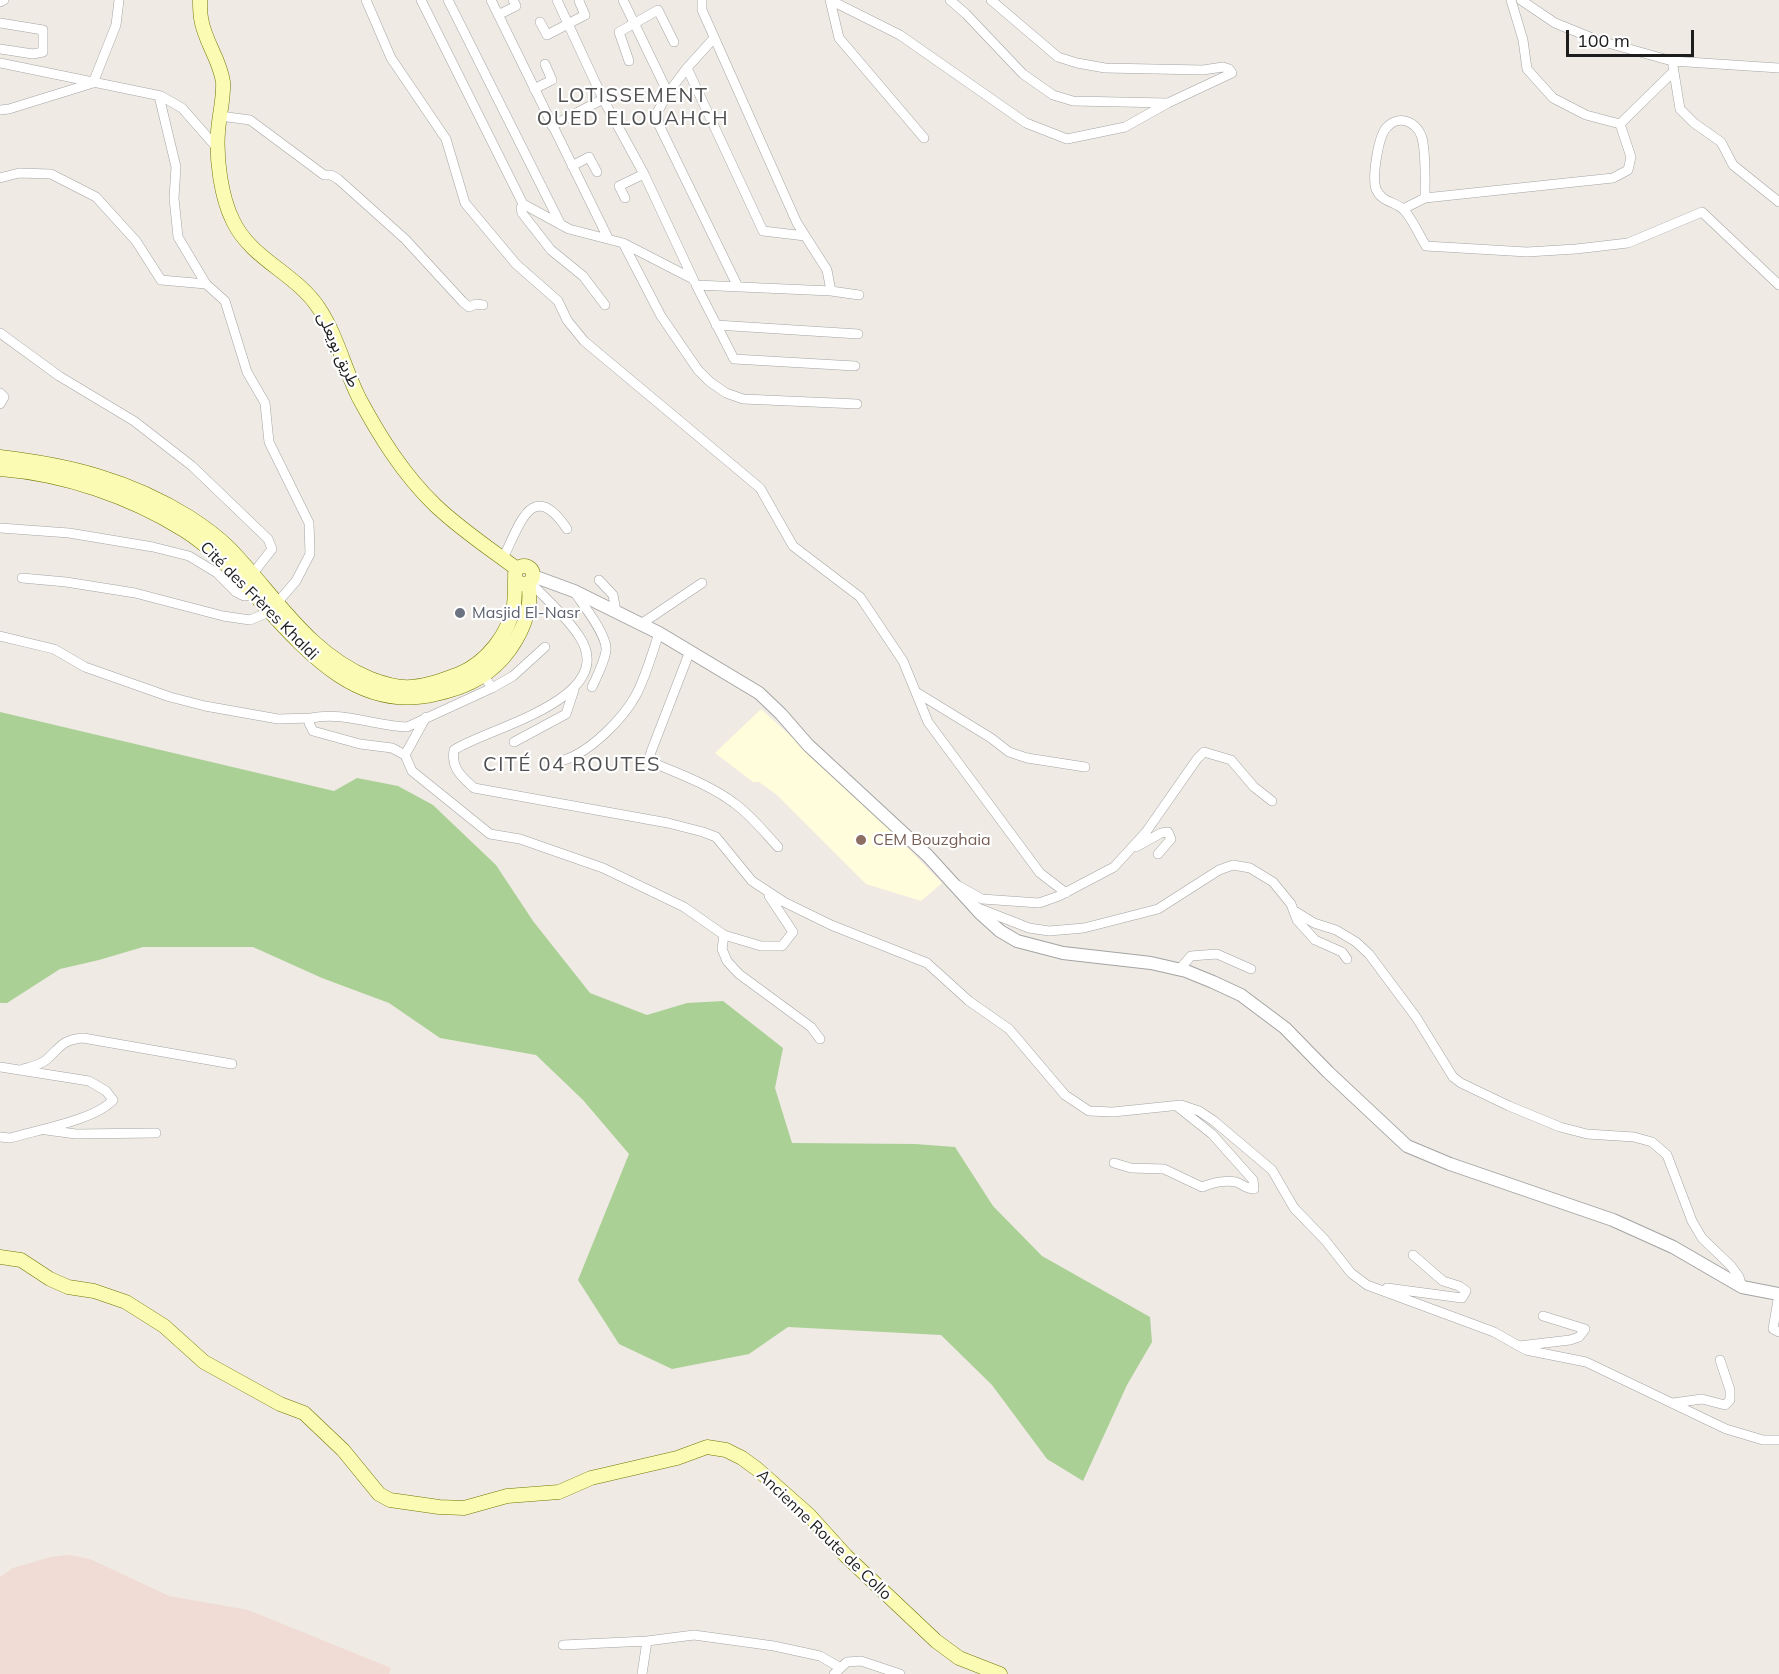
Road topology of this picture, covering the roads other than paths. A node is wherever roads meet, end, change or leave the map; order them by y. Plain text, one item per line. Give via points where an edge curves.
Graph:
1 (119, 0) edge
2 (200, 0) edge
3 (366, 0) edge
4 (422, 0) edge
5 (448, 0) edge
6 (490, 0) edge
7 (513, 0) edge
8 (558, 0) edge
9 (623, 0) edge
10 (696, 0) edge
11 (702, 0) edge
12 (830, 0) edge
13 (951, 0) edge
14 (991, 0) edge
15 (1510, 0) edge
16 (1521, 0) edge
17 (579, 1) edge
18 (702, 10) junction
19 (498, 15) junction
20 (540, 22) dead end
21 (0, 23) edge
22 (635, 23) junction
23 (570, 24) junction
24 (714, 38) junction
25 (674, 42) dead end
26 (0, 49) edge
27 (629, 61) dead end
28 (0, 63) edge
29 (545, 64) dead end
30 (1673, 66) junction
31 (687, 68) junction
32 (1779, 68) edge
33 (93, 83) junction
34 (534, 89) junction
35 (668, 93) junction
36 (159, 96) junction
37 (603, 99) junction
38 (1168, 103) junction
39 (0, 110) edge
40 (220, 116) junction
41 (1620, 124) junction
42 (552, 126) junction
43 (924, 138) dead end
44 (218, 149) junction
45 (572, 166) junction
46 (597, 172) dead end
47 (644, 174) junction
48 (0, 178) edge
49 (625, 198) dead end
50 (1425, 198) junction
51 (1779, 202) edge
52 (523, 204) junction
53 (1403, 209) junction
54 (561, 225) junction
55 (805, 236) junction
56 (608, 238) junction
57 (623, 243) junction
58 (695, 282) junction
59 (206, 284) junction
60 (1779, 285) edge
61 (738, 287) junction
62 (831, 291) junction
63 (859, 295) dead end
64 (483, 305) dead end
65 (605, 305) dead end
66 (716, 325) junction
67 (0, 333) edge
68 (858, 334) dead end
69 (855, 366) dead end
70 (0, 393) edge
71 (0, 404) edge
72 (857, 404) dead end
73 (0, 457) edge
74 (0, 469) edge
75 (0, 528) edge
76 (567, 529) dead end
77 (503, 558) junction
78 (22, 578) dead end
79 (247, 578) junction
80 (524, 578) junction
81 (600, 580) dead end
82 (702, 583) dead end
83 (574, 591) junction
84 (260, 592) junction
85 (600, 603) junction
86 (273, 608) junction
87 (616, 611) junction
88 (593, 620) junction
89 (641, 624) junction
90 (660, 633) junction
91 (0, 636) edge
92 (545, 646) dead end
93 (690, 651) junction
94 (484, 676) junction
95 (592, 687) dead end
96 (492, 688) junction
97 (574, 690) junction
98 (916, 692) junction
99 (426, 717) junction
100 (311, 718) junction
101 (514, 742) dead end
102 (405, 755) junction
103 (564, 760) dead end
104 (1084, 767) dead end
105 (1272, 801) dead end
106 (778, 846) dead end
107 (1129, 851) junction
108 (1158, 854) dead end
109 (950, 880) junction
110 (766, 892) junction
111 (1066, 893) junction
112 (973, 905) junction
113 (1293, 910) junction
114 (724, 935) junction
115 (1347, 959) dead end
116 (1251, 969) dead end
117 (1179, 970) junction
118 (820, 1039) dead end
119 (232, 1064) dead end
120 (0, 1067) edge
121 (21, 1070) junction
122 (1176, 1106) junction
123 (41, 1129) junction
124 (156, 1133) dead end
125 (0, 1137) edge
126 (1114, 1163) dead end
127 (1413, 1254) dead end
128 (0, 1257) edge
129 (1367, 1286) junction
130 (1742, 1287) junction
131 (1779, 1294) edge
132 (1543, 1316) dead end
133 (1779, 1332) edge
134 (1519, 1346) junction
135 (1720, 1360) dead end
136 (1673, 1403) junction
137 (1779, 1440) edge
138 (647, 1641) junction
139 (563, 1644) dead end
140 (836, 1670) edge
141 (642, 1674) edge
142 (900, 1674) edge
143 (1000, 1674) edge

1 - 33 street via 116,25
2 - 40 main road, طريق بويعلى via 200,18 220,65
3 - 98 street via 391,58 446,139 465,203 516,264 558,301 584,341 760,488 793,546 860,597 903,661
4 - 52 street
5 - 54 street
6 - 19 street
7 - 19 street via 516,6
8 - 23 street
9 - 22 street
10 - 18 street
11 - 18 street
12 - 38 street via 900,35 1026,123 1067,139 1125,127
12 - 43 street via 839,38
13 - 38 street via 1023,74 1053,95 1073,101
14 - 38 street via 1058,57 1077,63 1105,68 1223,67 1232,73
15 - 41 street via 1523,40 1527,69 1552,98 1586,115
16 - 30 street via 1555,23
17 - 23 street via 585,15
18 - 24 street
19 - 34 street
20 - 23 street via 547,35
21 - 26 street via 43,30 43,52
22 - 25 street via 658,10
22 - 27 street via 619,32
22 - 35 street
23 - 37 street
24 - 31 street
24 - 55 street
28 - 33 street
29 - 34 street via 552,80
30 - 32 street
30 - 41 street
30 - 51 street via 1680,110 1721,142 1733,165
31 - 35 street
31 - 55 street via 763,231
33 - 36 street
33 - 39 street
34 - 42 street
35 - 61 street via 658,111 659,125
36 - 44 street via 182,108
36 - 59 street via 176,167 178,237
37 - 42 street
37 - 47 street
40 - 44 main road, طريق بويعلى
40 - 64 street via 250,120 324,174 338,179 405,239 463,302 469,307
41 - 50 street via 1631,158 1628,170 1613,178
42 - 45 street
44 - 77 main road, طريق بويعلى via 227,203 236,226 255,250 307,292 318,307 336,339 359,397 388,449 435,505
45 - 46 street via 589,157
45 - 56 street
47 - 49 street via 620,186
47 - 58 street
48 - 59 street via 19,173 51,174 72,184 96,197 136,241 161,280
50 - 53 street
50 - 53 street via 1423,142 1419,130 1401,119 1384,132 1375,186 1381,198
52 - 54 street
52 - 65 street via 522,213 551,250 584,276
53 - 60 street via 1425,246 1527,252 1628,243 1702,213
54 - 56 street
55 - 62 street via 827,270
56 - 57 street
57 - 58 street
57 - 72 street via 661,316 710,382 743,399
58 - 61 street
58 - 66 street
59 - 86 street via 225,301 247,372 265,403 269,442 309,523 310,554 296,581
61 - 62 street
62 - 63 street
66 - 68 street
66 - 69 street via 734,359
67 - 79 street via 59,376 134,421 192,466 268,538 272,549
70 - 71 street via 4,397
73 - 79 main road, Cité des Frères Khaldi via 50,463 101,476 165,503 216,536
74 - 79 main road, Cité des Frères Khaldi via 61,479 135,505 185,531
75 - 84 street via 69,533 153,547 189,556 244,596
76 - 77 street via 553,510 534,507 526,513
77 - 80 main road, طريق بويعلى
78 - 86 street via 135,593 250,620
79 - 84 main road, Cité des Frères Khaldi
80 - 83 street
80 - 86 main road, Cité des Frères Khaldi via 501,637 485,657 462,673 411,687 386,684 345,667
80 - 94 main road, Cité des Frères Khaldi via 530,604 522,627 508,652
80 - 97 street via 579,635 586,663
81 - 87 street via 613,595
82 - 89 street
83 - 85 street
83 - 88 street
84 - 86 main road, Cité des Frères Khaldi
85 - 87 street
85 - 88 street
86 - 94 main road, Cité des Frères Khaldi via 291,635 322,663 380,693 410,698 431,695
87 - 89 street
88 - 95 street via 606,646
89 - 90 street
90 - 93 street
90 - 103 street via 630,705 588,748
91 - 100 street via 54,649 85,667 170,697 278,719
92 - 96 street via 513,676
93 - 106 street via 651,760 734,803
93 - 109 street via 759,693
94 - 96 street
96 - 99 street
97 - 101 street via 566,714
97 - 110 street via 505,729 454,750 453,760 459,773 474,788 668,823 716,837
98 - 104 street via 1009,752
98 - 111 street via 928,722 1040,873
99 - 100 street via 407,727 323,715
99 - 102 street
100 - 102 street via 313,731 392,748
102 - 114 street via 412,771 489,834 520,839 603,868 684,908
105 - 107 street via 1231,760 1204,752
107 - 108 street via 1168,832 1171,839
107 - 111 street via 1114,867
109 - 111 street via 982,899 1039,903
109 - 112 street
110 - 114 street via 793,932 782,946 761,946
110 - 122 street via 831,925 927,963 969,1001 1009,1029 1065,1095 1089,1111
112 - 113 street via 1029,928 1049,932 1084,928 1158,909 1233,865 1250,868 1273,882
112 - 117 street via 1000,931 1017,941 1063,953
113 - 115 street via 1315,940 1342,952
113 - 130 street via 1336,930 1369,954 1461,1083 1560,1127 1652,1142 1667,1155 1702,1238 1731,1266
114 - 118 street via 722,949 727,961 811,1027
116 - 117 street via 1217,954 1191,956
117 - 130 street via 1241,995 1285,1028 1407,1146 1613,1220 1673,1247
119 - 121 street via 83,1038 69,1039 44,1061
120 - 121 street
121 - 123 street via 89,1081 113,1100 85,1117
122 - 126 street via 1212,1134 1253,1180 1254,1189 1245,1189 1238,1182 1202,1187 1164,1169
122 - 129 street via 1199,1111 1214,1120 1272,1170 1294,1209
123 - 124 street via 76,1134
123 - 125 street
127 - 129 street via 1443,1281 1459,1286 1466,1294 1462,1298
128 - 143 main road, Ancienne Route de Collo via 21,1260 68,1287 126,1302 164,1326 204,1362 304,1413 343,1450 379,1494 390,1500 464,1508 507,1496 559,1492 591,1478 707,1447 726,1450 750,1463 809,1515 846,1556 936,1641 959,1658
129 - 134 street via 1494,1332
130 - 131 street
131 - 133 street via 1773,1329
132 - 134 street via 1586,1329 1570,1340
134 - 136 street via 1586,1362
135 - 136 street via 1730,1390 1730,1400 1725,1405 1702,1399
136 - 137 street via 1726,1429 1763,1440
138 - 139 street
138 - 140 street via 694,1635 774,1646 820,1656
138 - 141 street
140 - 142 street via 847,1662 861,1661

